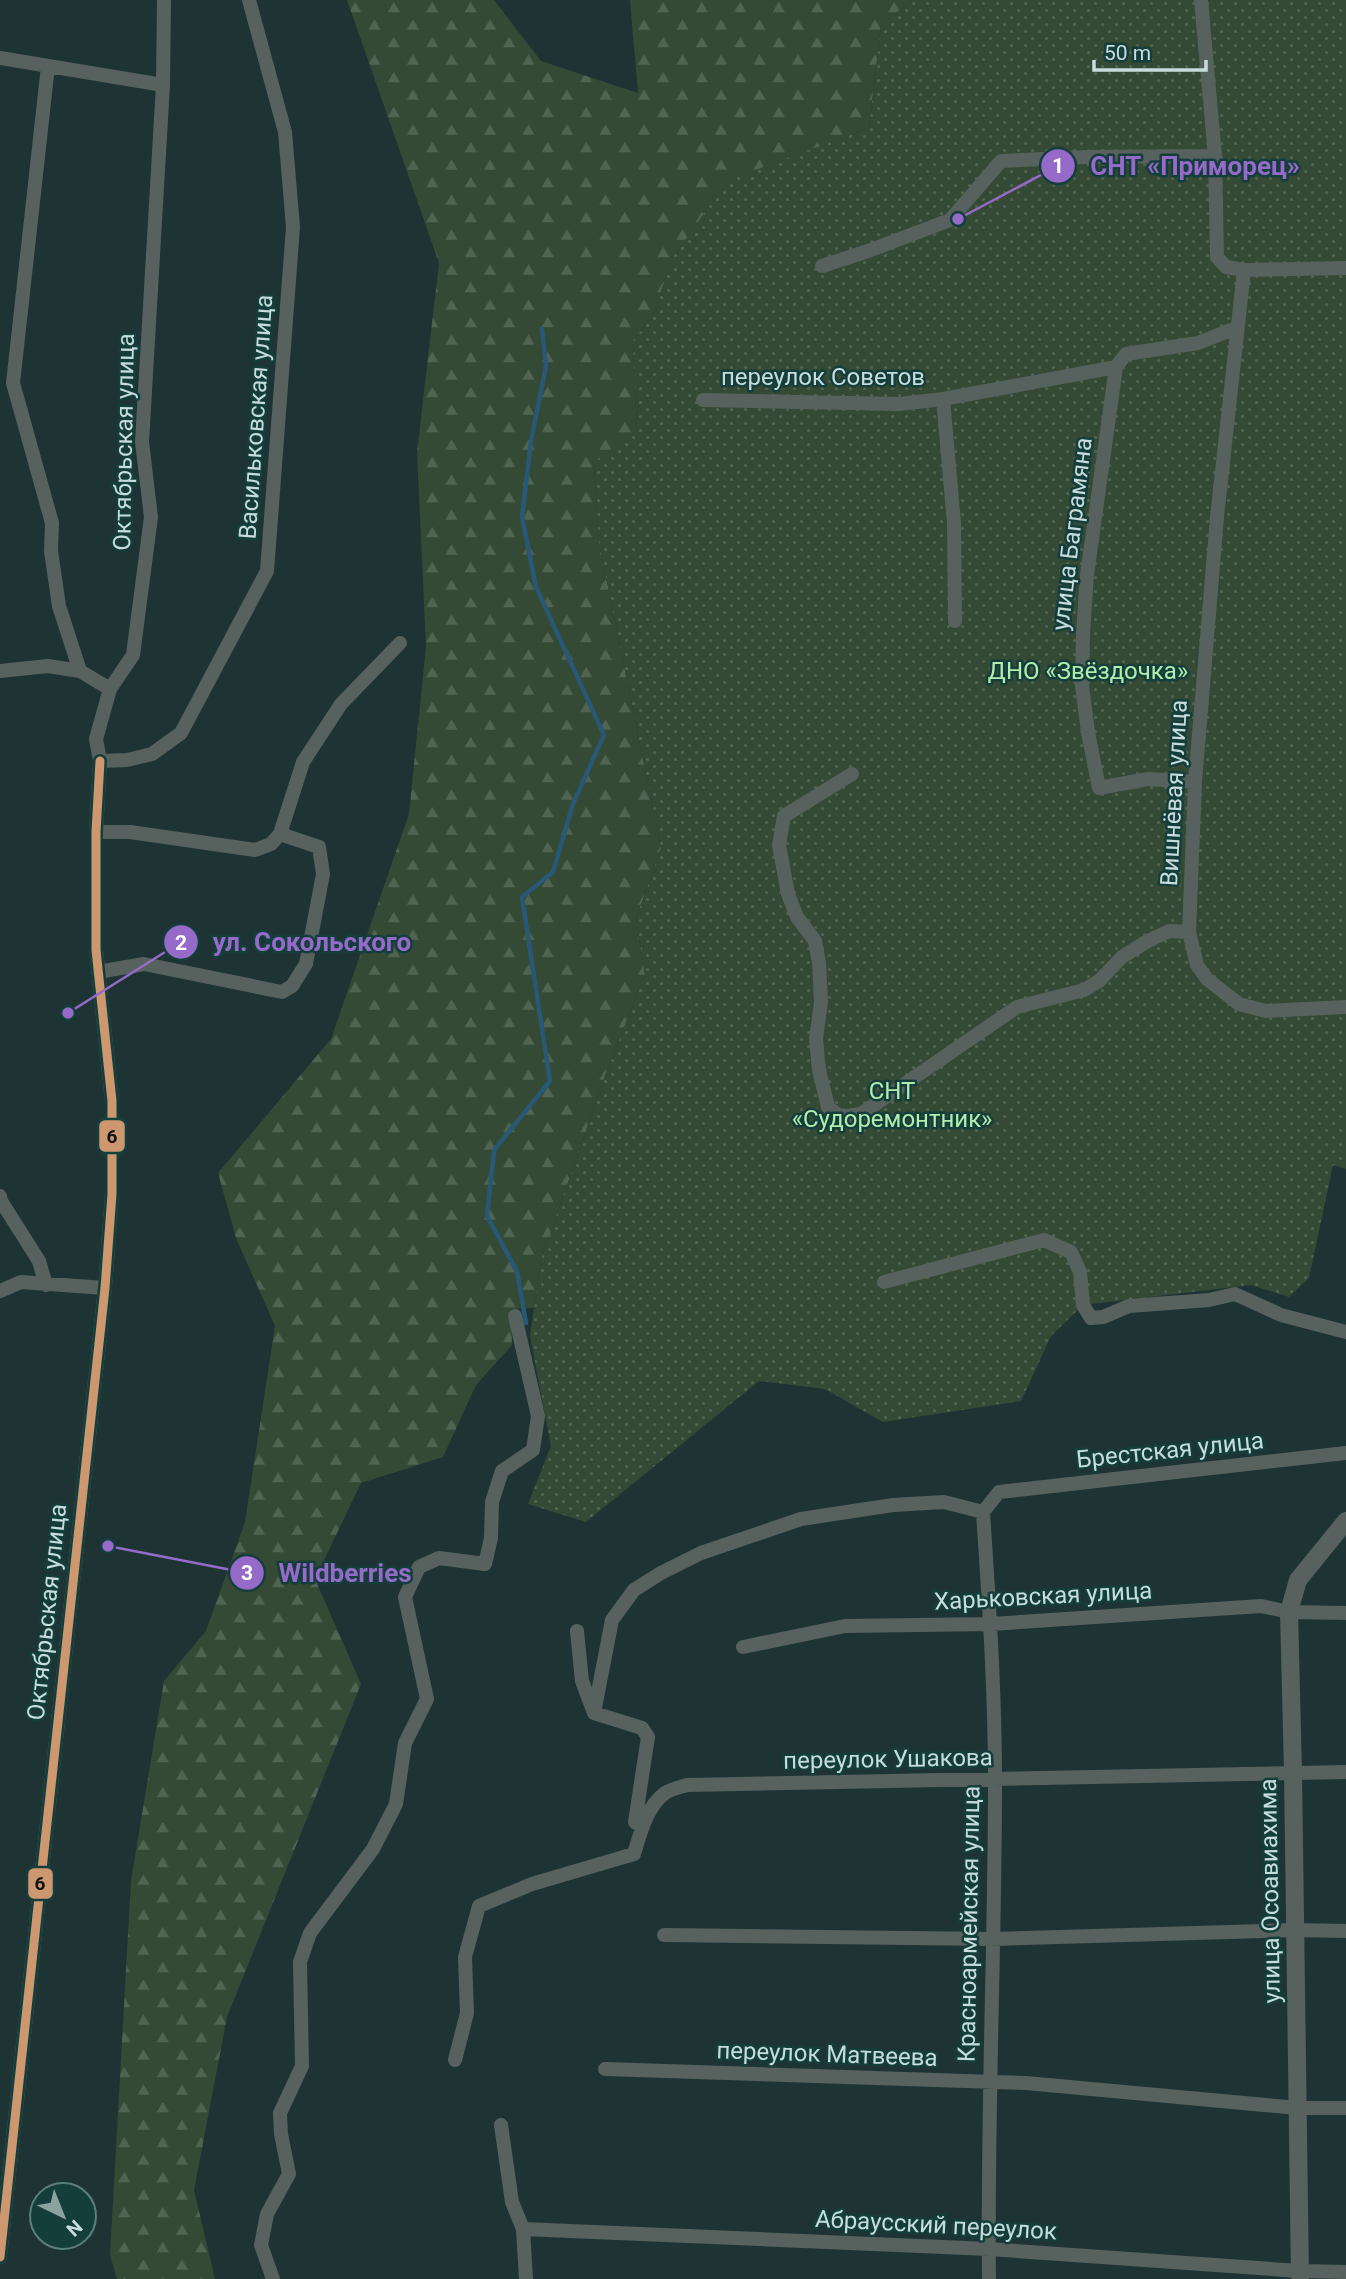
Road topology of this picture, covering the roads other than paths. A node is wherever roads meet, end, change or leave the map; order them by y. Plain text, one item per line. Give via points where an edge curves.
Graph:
1 (164, 0) edge
2 (249, 0) edge
3 (1201, 0) edge
4 (0, 58) edge
5 (48, 66) junction
6 (163, 85) junction
7 (1215, 156) junction
8 (822, 266) dead end
9 (1346, 268) edge
10 (1244, 270) junction
11 (1236, 328) junction
12 (1116, 367) junction
13 (943, 399) junction
14 (703, 400) dead end
15 (955, 621) dead end
16 (400, 643) dead end
17 (0, 671) edge
18 (80, 671) junction
19 (110, 689) junction
20 (100, 761) junction
21 (852, 774) dead end
22 (1195, 782) junction
23 (96, 832) junction
24 (280, 834) junction
25 (1189, 932) junction
26 (98, 972) junction
27 (1346, 1007) edge
28 (0, 1196) edge
29 (884, 1282) dead end
30 (47, 1284) junction
31 (105, 1288) junction
32 (0, 1291) edge
33 (515, 1316) dead end
34 (1346, 1332) edge
35 (1346, 1453) edge
36 (983, 1513) junction
37 (1346, 1521) edge
38 (1289, 1612) junction
39 (1346, 1613) edge
40 (991, 1624) junction
41 (577, 1631) dead end
42 (743, 1647) dead end
43 (594, 1713) junction
44 (1293, 1772) junction
45 (1346, 1772) edge
46 (995, 1780) junction
47 (642, 1827) junction
48 (1295, 1930) junction
49 (1346, 1931) edge
50 (664, 1935) dead end
51 (992, 1939) junction
52 (455, 2060) dead end
53 (605, 2069) dead end
54 (988, 2082) junction
55 (1298, 2108) junction
56 (1346, 2108) edge
57 (501, 2124) dead end
58 (523, 2229) junction
59 (989, 2249) junction
60 (0, 2257) edge
61 (1346, 2272) edge
62 (1299, 2275) edge
63 (273, 2279) edge
64 (526, 2279) edge
65 (989, 2279) edge

1 - 6 street, Октябрьская улица
2 - 20 street, Васильковская улица via 285,132 293,227 267,571 181,733 152,754
3 - 7 street
4 - 5 street
5 - 6 street
5 - 18 street via 13,383 52,523 59,606
6 - 19 street, Октябрьская улица via 142,442 151,517 132,655
7 - 8 street via 1001,161 950,220
7 - 10 street via 1217,257 1226,267
9 - 10 street
10 - 11 street, Вишнёвая улица
11 - 12 street, переулок Советов via 1198,343 1126,354
11 - 22 street, Вишнёвая улица
12 - 13 street, переулок Советов
12 - 22 street, улица Баграмяна via 1087,575 1082,686 1088,732 1099,788 1148,779
13 - 14 street, переулок Советов via 899,404
13 - 15 street via 954,523
16 - 24 street via 341,704 303,762
17 - 18 street via 48,666
18 - 19 street
19 - 20 street, Октябрьская улица via 96,739
20 - 23 street, Октябрьская улица
21 - 25 street via 784,816 779,845 788,894 797,917 815,941 821,1002 816,1039 819,1070 828,1107 841,1117 862,1114 1017,1007 1084,990 1146,942 1169,931
22 - 25 street, Вишнёвая улица
23 - 24 street via 130,832 255,850 271,844
23 - 26 street, Октябрьская улица
24 - 26 street via 320,847 323,874 306,964 292,986 282,992 144,964
25 - 27 street, Вишнёвая улица via 1196,965 1239,1003 1266,1011
26 - 31 street, Октябрьская улица via 112,1101
28 - 30 street via 39,1261
29 - 34 street via 1044,1240 1071,1252 1080,1272 1083,1305 1091,1318 1129,1306 1235,1294 1281,1315
30 - 31 street
30 - 32 street via 21,1282
31 - 60 street, Октябрьская улица
33 - 63 street via 538,1416 533,1450 502,1471 492,1502 485,1564 439,1558 419,1567 405,1597 427,1699 405,1743 396,1804 373,1850 310,1933 300,1962 302,2066 280,2113 289,2174 267,2214 261,2245
35 - 36 street, Брестская улица via 999,1492
36 - 40 street, Красноармейская улица
36 - 43 street via 944,1502 801,1519 701,1553 661,1573 634,1590 612,1620
37 - 38 street, улица Осоавиахима via 1298,1580
38 - 39 street, Харьковская улица
38 - 40 street, Харьковская улица via 1261,1606
38 - 44 street, улица Осоавиахима
40 - 42 street, Харьковская улица via 845,1626
40 - 46 street, Красноармейская улица
41 - 43 street via 583,1681
43 - 47 street via 642,1728 648,1737 635,1822
44 - 45 street, переулок Ушакова
44 - 46 street, переулок Ушакова
44 - 48 street, улица Осоавиахима
46 - 47 street, переулок Ушакова via 687,1785 666,1792
46 - 51 street, Красноармейская улица
47 - 52 street, переулок Ушакова via 634,1854 532,1884 480,1906 465,1957 467,2013
48 - 49 street
48 - 51 street
48 - 55 street, улица Осоавиахима
50 - 51 street
51 - 54 street, Красноармейская улица
53 - 54 street, переулок Матвеева
54 - 55 street, переулок Матвеева
54 - 59 street, Красноармейская улица
55 - 56 street, переулок Матвеева
55 - 62 street, улица Осоавиахима
57 - 58 street via 512,2202
58 - 59 street, Абраусский переулок
58 - 64 street
59 - 62 street, Абраусский переулок
59 - 65 street, Красноармейская улица
61 - 62 street, Абраусский переулок

